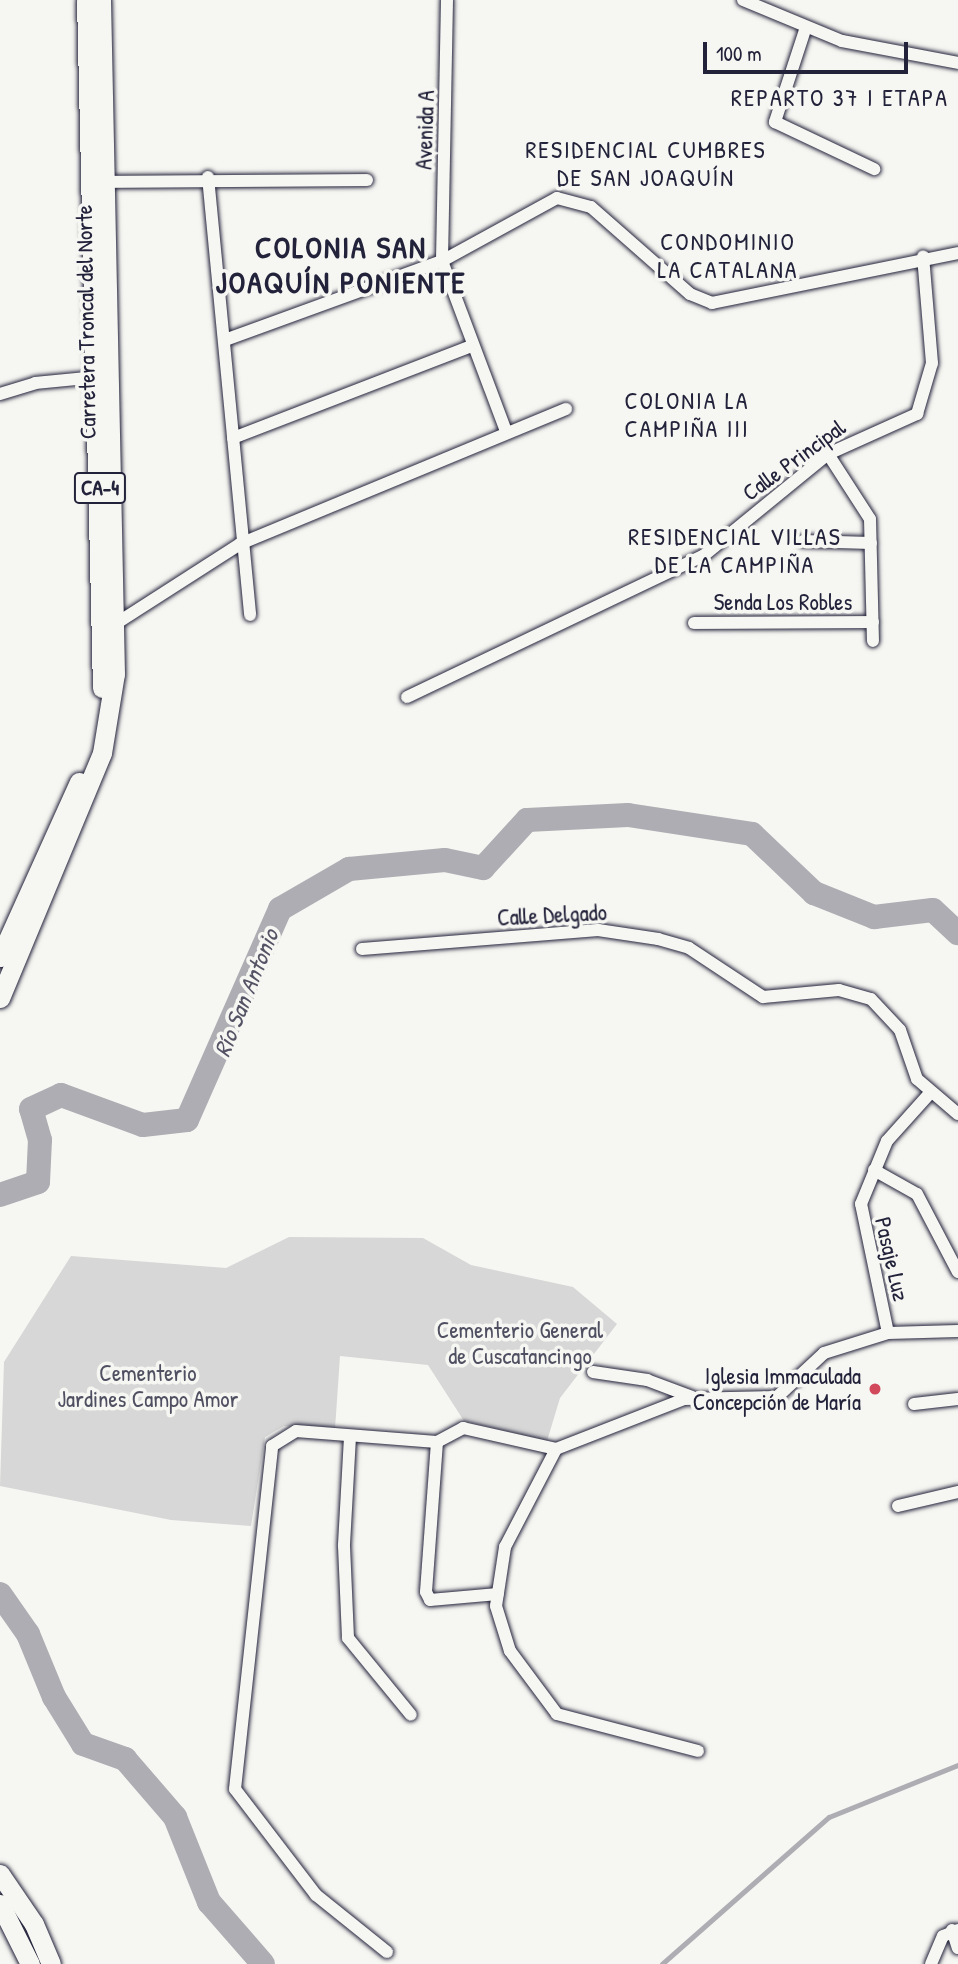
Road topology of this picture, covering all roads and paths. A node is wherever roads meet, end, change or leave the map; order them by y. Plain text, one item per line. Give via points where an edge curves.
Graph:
1 (86, 0) edge
2 (101, 0) edge
3 (447, 0) edge
4 (743, 0) edge
5 (805, 30) junction
6 (958, 63) edge
7 (874, 169) dead end
8 (208, 177) junction
9 (367, 180) dead end
10 (100, 182) junction
11 (958, 253) edge
12 (923, 256) junction
13 (442, 261) junction
14 (225, 341) junction
15 (472, 345) junction
16 (97, 377) junction
17 (0, 394) edge
18 (566, 409) dead end
19 (506, 431) junction
20 (233, 438) junction
21 (828, 454) junction
22 (803, 541) dead end
23 (871, 543) junction
24 (240, 544) junction
25 (250, 615) dead end
26 (873, 622) junction
27 (117, 623) junction
28 (694, 623) dead end
29 (873, 641) dead end
30 (407, 697) dead end
31 (362, 949) dead end
32 (0, 957) edge
33 (0, 998) edge
34 (931, 1092) junction
35 (958, 1114) edge
36 (874, 1170) junction
37 (958, 1272) edge
38 (958, 1331) edge
39 (888, 1333) junction
40 (593, 1371) dead end
41 (692, 1397) junction
42 (958, 1399) edge
43 (914, 1404) dead end
44 (350, 1437) junction
45 (437, 1442) junction
46 (556, 1449) junction
47 (958, 1492) edge
48 (898, 1506) dead end
49 (498, 1594) junction
50 (411, 1714) dead end
51 (698, 1751) dead end
52 (0, 1874) edge
53 (0, 1904) edge
54 (955, 1930) edge
55 (958, 1948) edge
56 (387, 1952) dead end
57 (30, 1964) edge
58 (51, 1964) edge
59 (931, 1964) edge

1 - 10 main road, Carretera Troncal del Norte / CA-4
2 - 10 main road, Carretera Troncal del Norte / CA-4
3 - 13 street, Avenida A
4 - 5 street
5 - 6 street
5 - 7 street via 775,122
8 - 9 street
8 - 10 street
8 - 14 street
10 - 16 main road, Carretera Troncal del Norte / CA-4
10 - 27 main road, Carretera Troncal del Norte / CA-4
11 - 12 street
12 - 13 street via 712,303 690,294 591,206 557,198
12 - 21 street, Calle Principal via 932,363 922,408
13 - 14 street
13 - 15 street
14 - 20 street
15 - 19 street
15 - 20 street
16 - 17 street via 35,383
16 - 32 main road, Carretera Troncal del Norte / CA-4 via 102,693 85,769
18 - 19 street
19 - 24 street
20 - 24 street
21 - 23 street via 870,519
21 - 30 street, Calle Principal via 712,551
22 - 23 street
23 - 26 street
24 - 25 street
24 - 27 street
26 - 28 street, Senda Los Robles
26 - 29 street
27 - 33 main road, Carretera Troncal del Norte / CA-4 via 102,753
31 - 34 street, Calle Delgado via 598,930 658,939 689,948 763,997 839,990 871,999 900,1030 912,1070
34 - 35 street, Calle Delgado
34 - 36 street, Pasaje Luz via 902,1117
36 - 37 street via 917,1194
36 - 39 street, Pasaje Luz via 859,1212
38 - 39 street
39 - 41 street via 824,1353 777,1397
40 - 41 street via 647,1380
41 - 46 street
42 - 43 street
44 - 45 street
44 - 50 street via 344,1546 348,1639
44 - 56 street via 296,1431 272,1446 234,1789 316,1895
45 - 46 street via 463,1428
45 - 49 street via 426,1592 430,1600
46 - 49 street via 505,1547
47 - 48 street
49 - 51 street via 510,1651 557,1714
52 - 58 main road via 24,1906
53 - 57 main road
54 - 55 street
54 - 59 street via 940,1939

